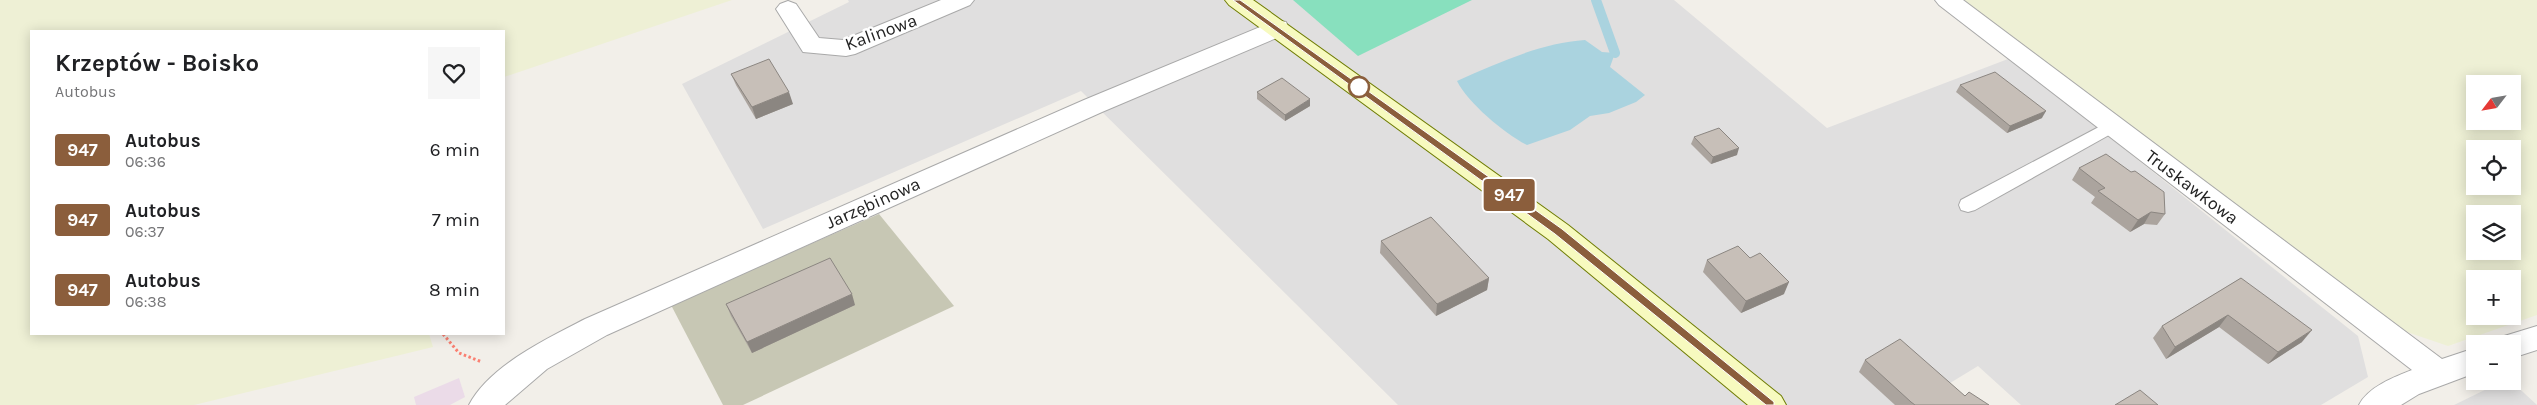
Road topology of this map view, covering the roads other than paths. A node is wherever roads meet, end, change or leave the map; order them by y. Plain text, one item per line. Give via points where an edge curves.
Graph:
1 (962, 0) edge
2 (1237, 0) edge
3 (1947, 0) edge
4 (788, 8) dead end
5 (1277, 28) junction
6 (2112, 126) junction
7 (1968, 205) dead end
8 (2537, 338) edge
9 (2521, 343) edge
10 (2466, 363) edge
11 (2438, 373) junction
12 (485, 405) edge
13 (1770, 405) edge
14 (2375, 405) edge

1 - 4 street, Kalinowa via 846,48 812,46
2 - 5 street
3 - 6 street, Truskawkowa
5 - 12 street, Jarzębinowa via 1093,106 560,345 506,381
5 - 13 street via 1558,232
6 - 7 lane
6 - 11 street, Truskawkowa
8 - 9 street
10 - 11 street
11 - 14 street via 2408,385

